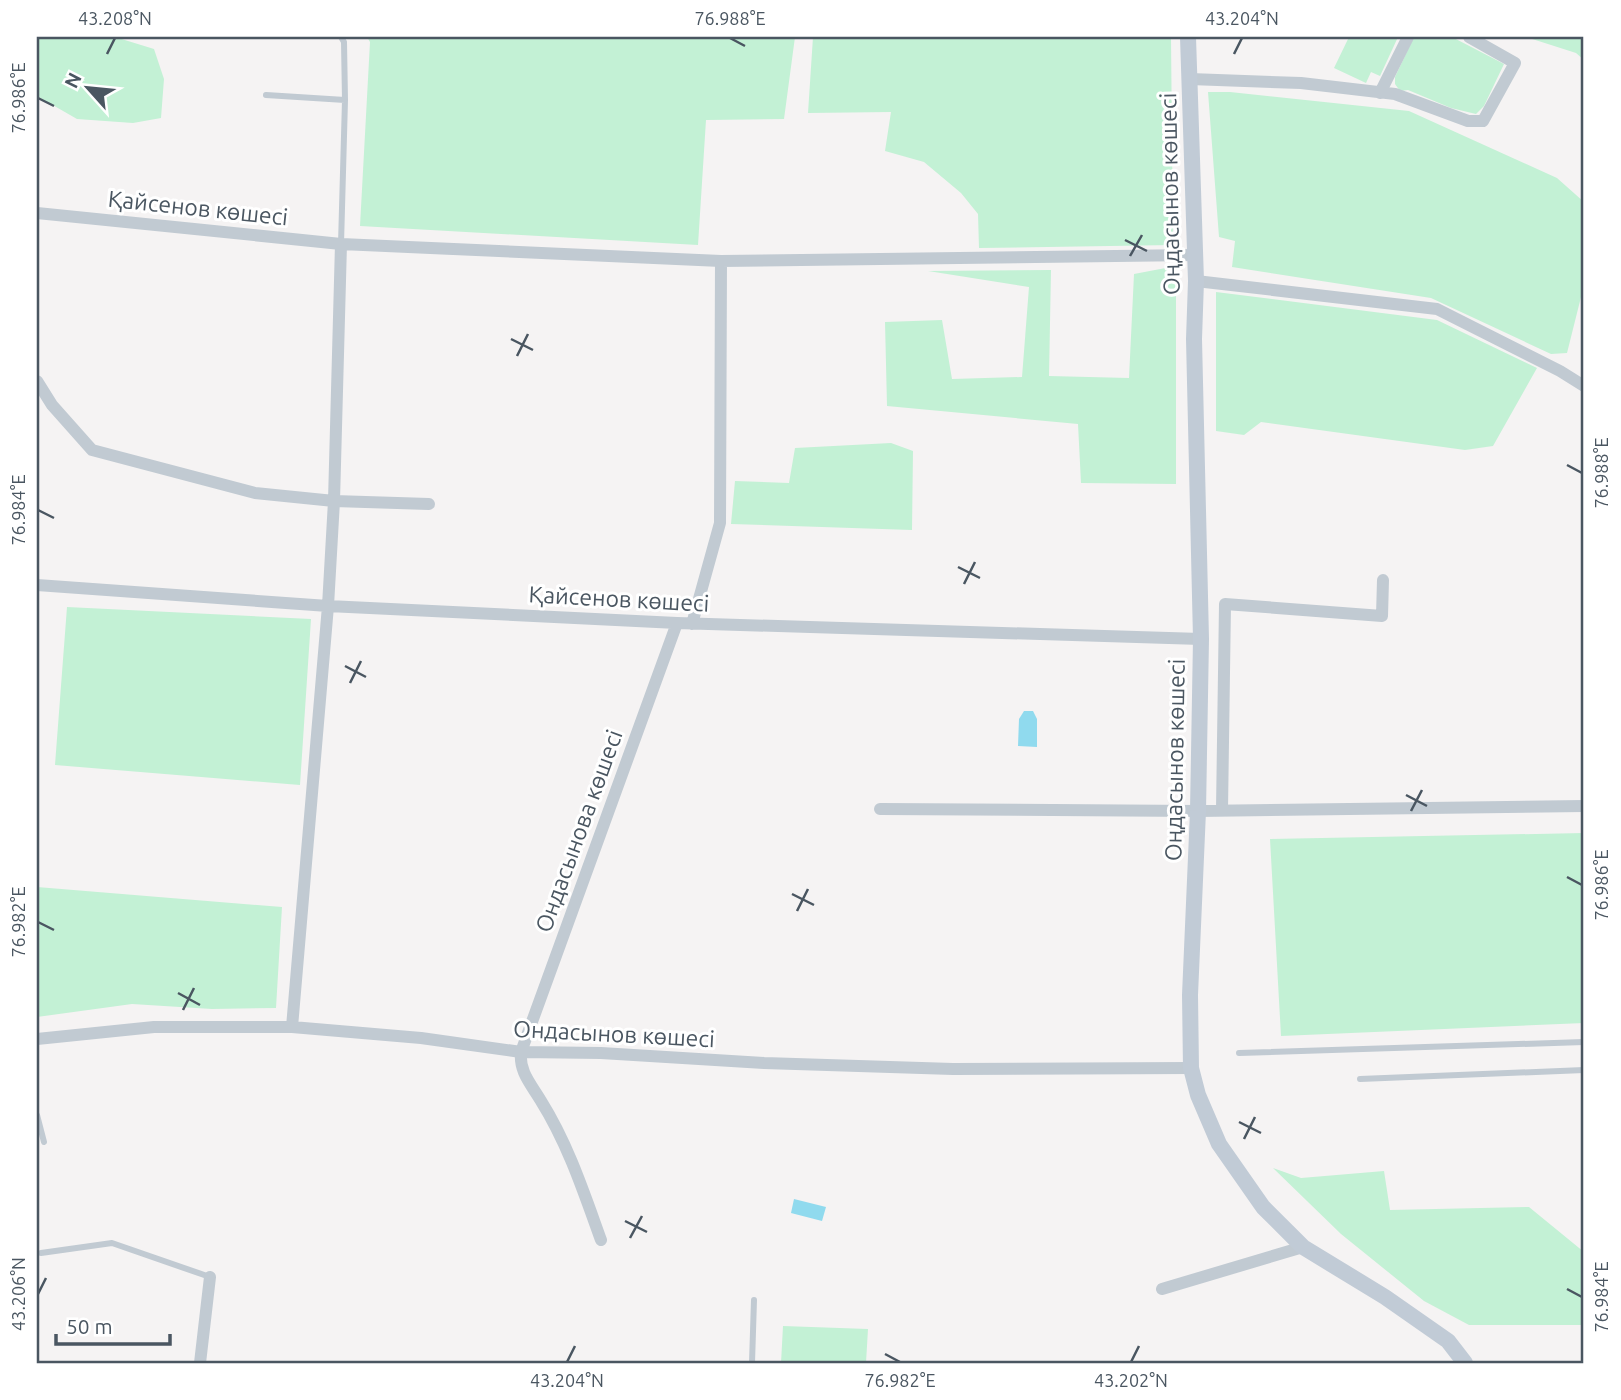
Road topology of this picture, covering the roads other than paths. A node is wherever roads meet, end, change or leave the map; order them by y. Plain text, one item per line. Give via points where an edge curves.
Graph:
1 (341, 37) edge
2 (1188, 37) edge
3 (1408, 37) edge
4 (1469, 37) edge
5 (1190, 79) junction
6 (1380, 93) junction
7 (266, 95) dead end
8 (345, 100) junction
9 (37, 213) edge
10 (341, 244) junction
11 (1195, 255) junction
12 (721, 261) junction
13 (1196, 281) junction
14 (37, 381) edge
15 (1584, 386) edge
16 (334, 501) junction
17 (429, 503) dead end
18 (1383, 580) dead end
19 (37, 585) edge
20 (328, 606) junction
21 (677, 624) junction
22 (692, 624) junction
23 (1201, 639) junction
24 (1584, 806) edge
25 (880, 809) dead end
26 (1222, 810) junction
27 (1198, 811) junction
28 (292, 1027) junction
29 (37, 1039) edge
30 (1584, 1042) edge
31 (521, 1052) junction
32 (1239, 1053) dead end
33 (1191, 1069) junction
34 (1584, 1070) edge
35 (1360, 1079) dead end
36 (37, 1119) edge
37 (44, 1142) dead end
38 (601, 1240) dead end
39 (1303, 1247) junction
40 (41, 1252) dead end
41 (210, 1277) joint
42 (1162, 1289) dead end
43 (754, 1300) dead end
44 (200, 1363) edge
45 (752, 1363) edge
46 (1465, 1363) edge

1 - 8 lane
2 - 5 street, Оңдасынов көшесі
3 - 6 street
4 - 6 street via 1515,63 1483,121 1468,121 1395,94
5 - 6 street via 1301,83
5 - 11 street, Оңдасынов көшесі
7 - 8 lane
8 - 10 lane
9 - 10 street, Қайсенов көшесі
10 - 12 street, Қайсенов көшесі
10 - 16 street
11 - 12 street, Қайсенов көшесі
11 - 13 street, Оңдасынов көшесі
12 - 22 street via 720,523
13 - 15 street via 1437,309
13 - 23 street, Оңдасынов көшесі
14 - 16 street via 92,450 255,493
16 - 17 street
16 - 20 street
18 - 26 street via 1382,616 1224,604
19 - 20 street, Қайсенов көшесі
20 - 21 street, Қайсенов көшесі
20 - 28 street
21 - 22 street, Қайсенов көшесі
21 - 31 street, Ондасынова көшесі
22 - 23 street, Қайсенов көшесі
23 - 27 street, Оңдасынов көшесі
24 - 26 street
25 - 27 street
26 - 27 street
27 - 33 street, Оңдасынов көшесі
28 - 29 street, Ондасынов көшесі via 153,1027
28 - 31 street, Ондасынов көшесі
30 - 32 lane
31 - 33 street, Ондасынов көшесі via 953,1069
31 - 38 street via 520,1066 568,1151
33 - 39 street, Оңдасынов көшесі via 1219,1144 1263,1208
34 - 35 lane
36 - 37 lane
39 - 42 street
39 - 46 street, Оңдасынов көшесі via 1448,1341
40 - 41 lane via 112,1243
41 - 44 street
43 - 45 lane

